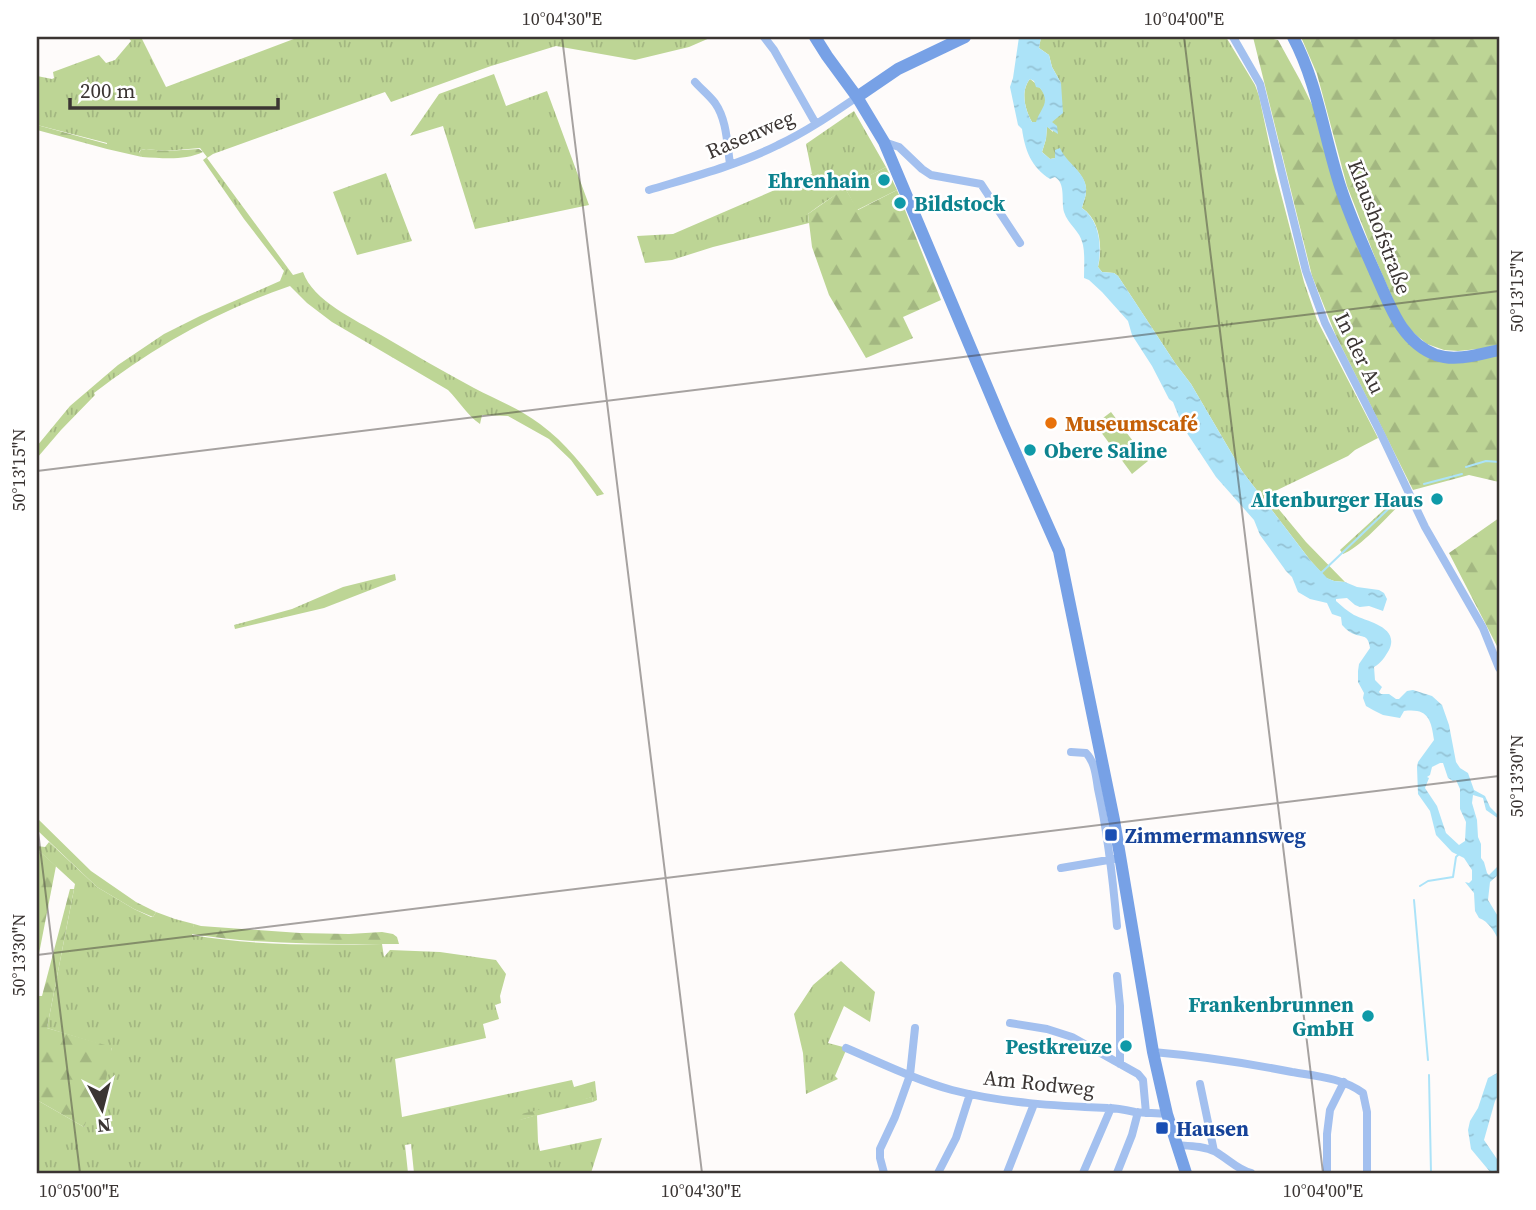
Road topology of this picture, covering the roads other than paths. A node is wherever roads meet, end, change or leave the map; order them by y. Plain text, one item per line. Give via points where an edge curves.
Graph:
1 (764, 37) edge
2 (815, 37) edge
3 (965, 37) edge
4 (1233, 37) edge
5 (1293, 37) edge
6 (695, 82) dead end
7 (857, 97) junction
8 (816, 124) junction
9 (884, 142) junction
10 (730, 164) junction
11 (649, 190) dead end
12 (1020, 243) dead end
13 (1499, 350) edge
14 (1499, 668) edge
15 (1071, 752) dead end
16 (1116, 859) junction
17 (1061, 868) dead end
18 (1117, 926) dead end
19 (1117, 976) dead end
20 (1010, 1023) dead end
21 (915, 1028) dead end
22 (846, 1048) dead end
23 (1153, 1052) junction
24 (1121, 1064) junction
25 (910, 1074) junction
26 (1344, 1082) junction
27 (1200, 1084) dead end
28 (970, 1094) junction
29 (1034, 1104) junction
30 (1111, 1108) junction
31 (1142, 1112) junction
32 (1167, 1114) junction
33 (1177, 1145) junction
34 (1214, 1151) junction
35 (884, 1173) edge
36 (938, 1173) edge
37 (1007, 1173) edge
38 (1083, 1173) edge
39 (1117, 1173) edge
40 (1186, 1173) edge
41 (1251, 1173) edge
42 (1327, 1173) edge
43 (1367, 1173) edge

1 - 8 street
2 - 7 main road
3 - 7 main road via 898,69
4 - 14 street, In der Au via 1260,85 1306,271 1325,323 1425,527 1483,628
5 - 13 main road, Klaushofstraße via 1310,77 1341,188 1405,334 1423,349 1443,357
6 - 10 street via 720,110
7 - 8 street, Rasenweg
7 - 9 main road
8 - 10 street, Rasenweg via 775,147
9 - 12 street via 899,147 931,175 981,184
9 - 16 main road via 1059,551 1102,757
10 - 11 street, Rasenweg
15 - 16 street via 1086,752 1093,761
16 - 17 street
16 - 18 street
16 - 23 main road
19 - 24 street
20 - 24 street via 1072,1037
21 - 25 street
22 - 25 street, Am Rodweg
23 - 26 street
23 - 32 main road
24 - 31 street via 1143,1080
25 - 28 street, Am Rodweg
25 - 35 street via 880,1149
26 - 42 street via 1330,1110
26 - 43 street via 1363,1093
27 - 34 street
28 - 29 street, Am Rodweg
28 - 36 street via 956,1138
29 - 30 street, Am Rodweg
29 - 37 street
30 - 31 street, Am Rodweg
30 - 38 street
31 - 32 street, Am Rodweg
31 - 39 street
32 - 33 main road
33 - 34 street
33 - 40 main road
34 - 41 street

